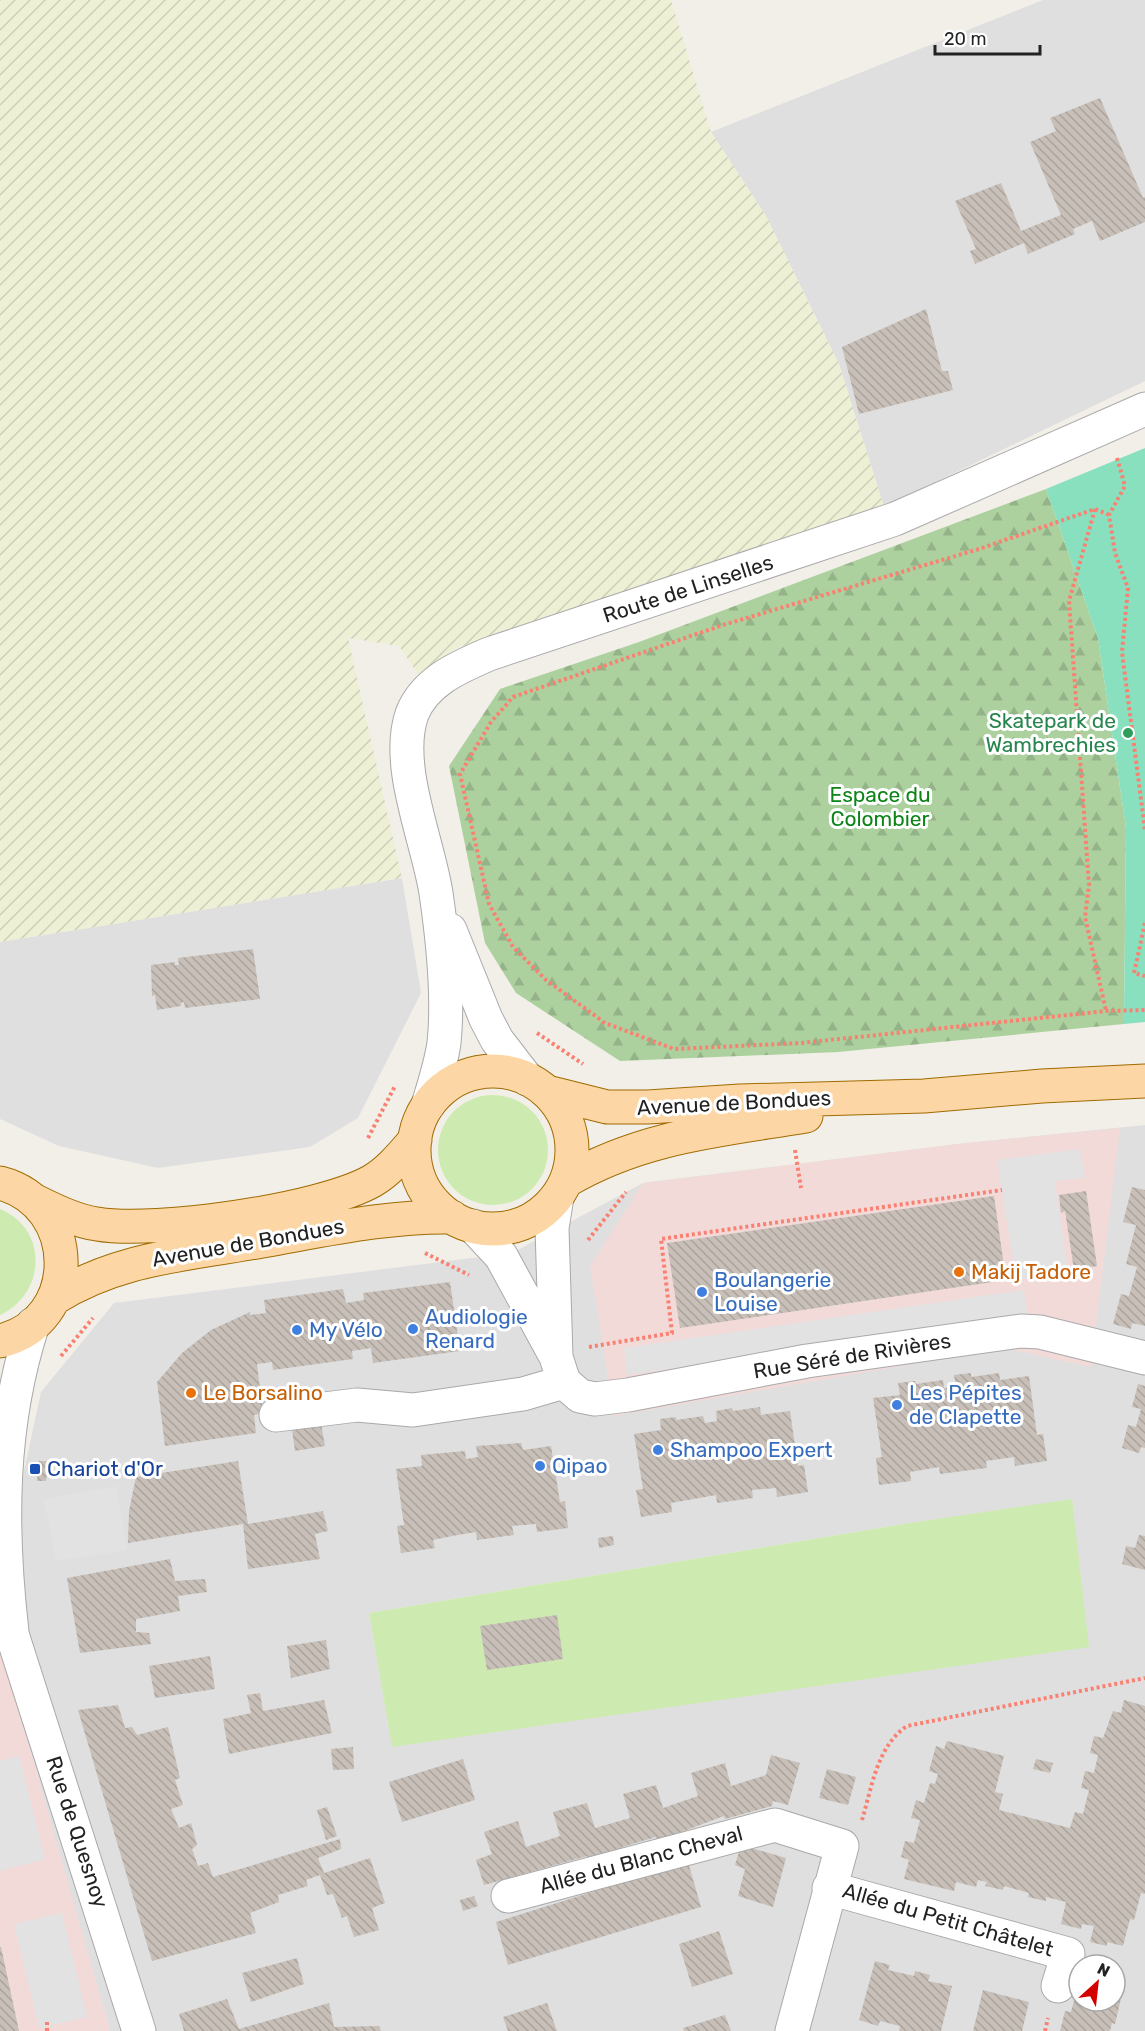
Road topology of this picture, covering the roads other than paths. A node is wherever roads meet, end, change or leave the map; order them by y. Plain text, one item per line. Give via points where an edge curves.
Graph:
1 (1145, 409) edge
2 (436, 893) junction
3 (1145, 1081) edge
4 (537, 1085) junction
5 (924, 1096) junction
6 (428, 1105) junction
7 (415, 1140) junction
8 (0, 1183) edge
9 (562, 1189) junction
10 (33, 1200) junction
11 (463, 1222) junction
12 (43, 1312) junction
13 (0, 1341) edge
14 (1145, 1358) edge
15 (560, 1369) junction
16 (276, 1415) dead end
17 (6, 1621) edge
18 (775, 1825) joint
19 (829, 1888) junction
20 (508, 1896) dead end
21 (1058, 1986) dead end
22 (139, 2031) edge
23 (792, 2031) edge

1 - 2 street, Route de Linselles via 895,519 489,654 437,681 423,694 407,733 410,776
2 - 4 street, Route de Linselles via 486,1019 498,1041
2 - 6 street, Route de Linselles via 446,1014 441,1057
3 - 5 main road, Avenue de Bondues
4 - 5 main road, Avenue de Bondues via 596,1105 622,1108
4 - 6 main road via 501,1071 473,1073 447,1085
4 - 9 main road via 563,1113 572,1138 573,1155
5 - 9 main road, Avenue de Bondues via 651,1144 605,1159
6 - 7 main road
7 - 10 main road, Avenue de Bondues via 390,1167 363,1185 251,1214 159,1226 118,1226 77,1219
7 - 11 main road via 415,1164 423,1187 433,1202
8 - 10 main road, Avenue de Bondues
9 - 11 main road via 543,1212 520,1225 499,1229
9 - 15 street via 552,1228
10 - 12 main road via 50,1221 60,1246 61,1273
11 - 12 main road, Avenue de Bondues via 402,1217 146,1260 95,1276
11 - 15 street via 501,1256
12 - 13 main road, Avenue de Bondues
12 - 17 street, Rue de Quesnoy via 13,1394 4,1446 1,1520
14 - 15 street, Rue Séré de Rivières via 1021,1330 807,1361 615,1397 580,1396
15 - 16 street via 523,1394 413,1410 357,1405
17 - 22 street, Rue de Quesnoy
18 - 19 street, Allée du Petit Châtelet via 842,1846
18 - 20 street, Allée du Blanc Cheval
19 - 21 street, Allée du Petit Châtelet via 1068,1954
19 - 23 street, Allée du Petit Châtelet

